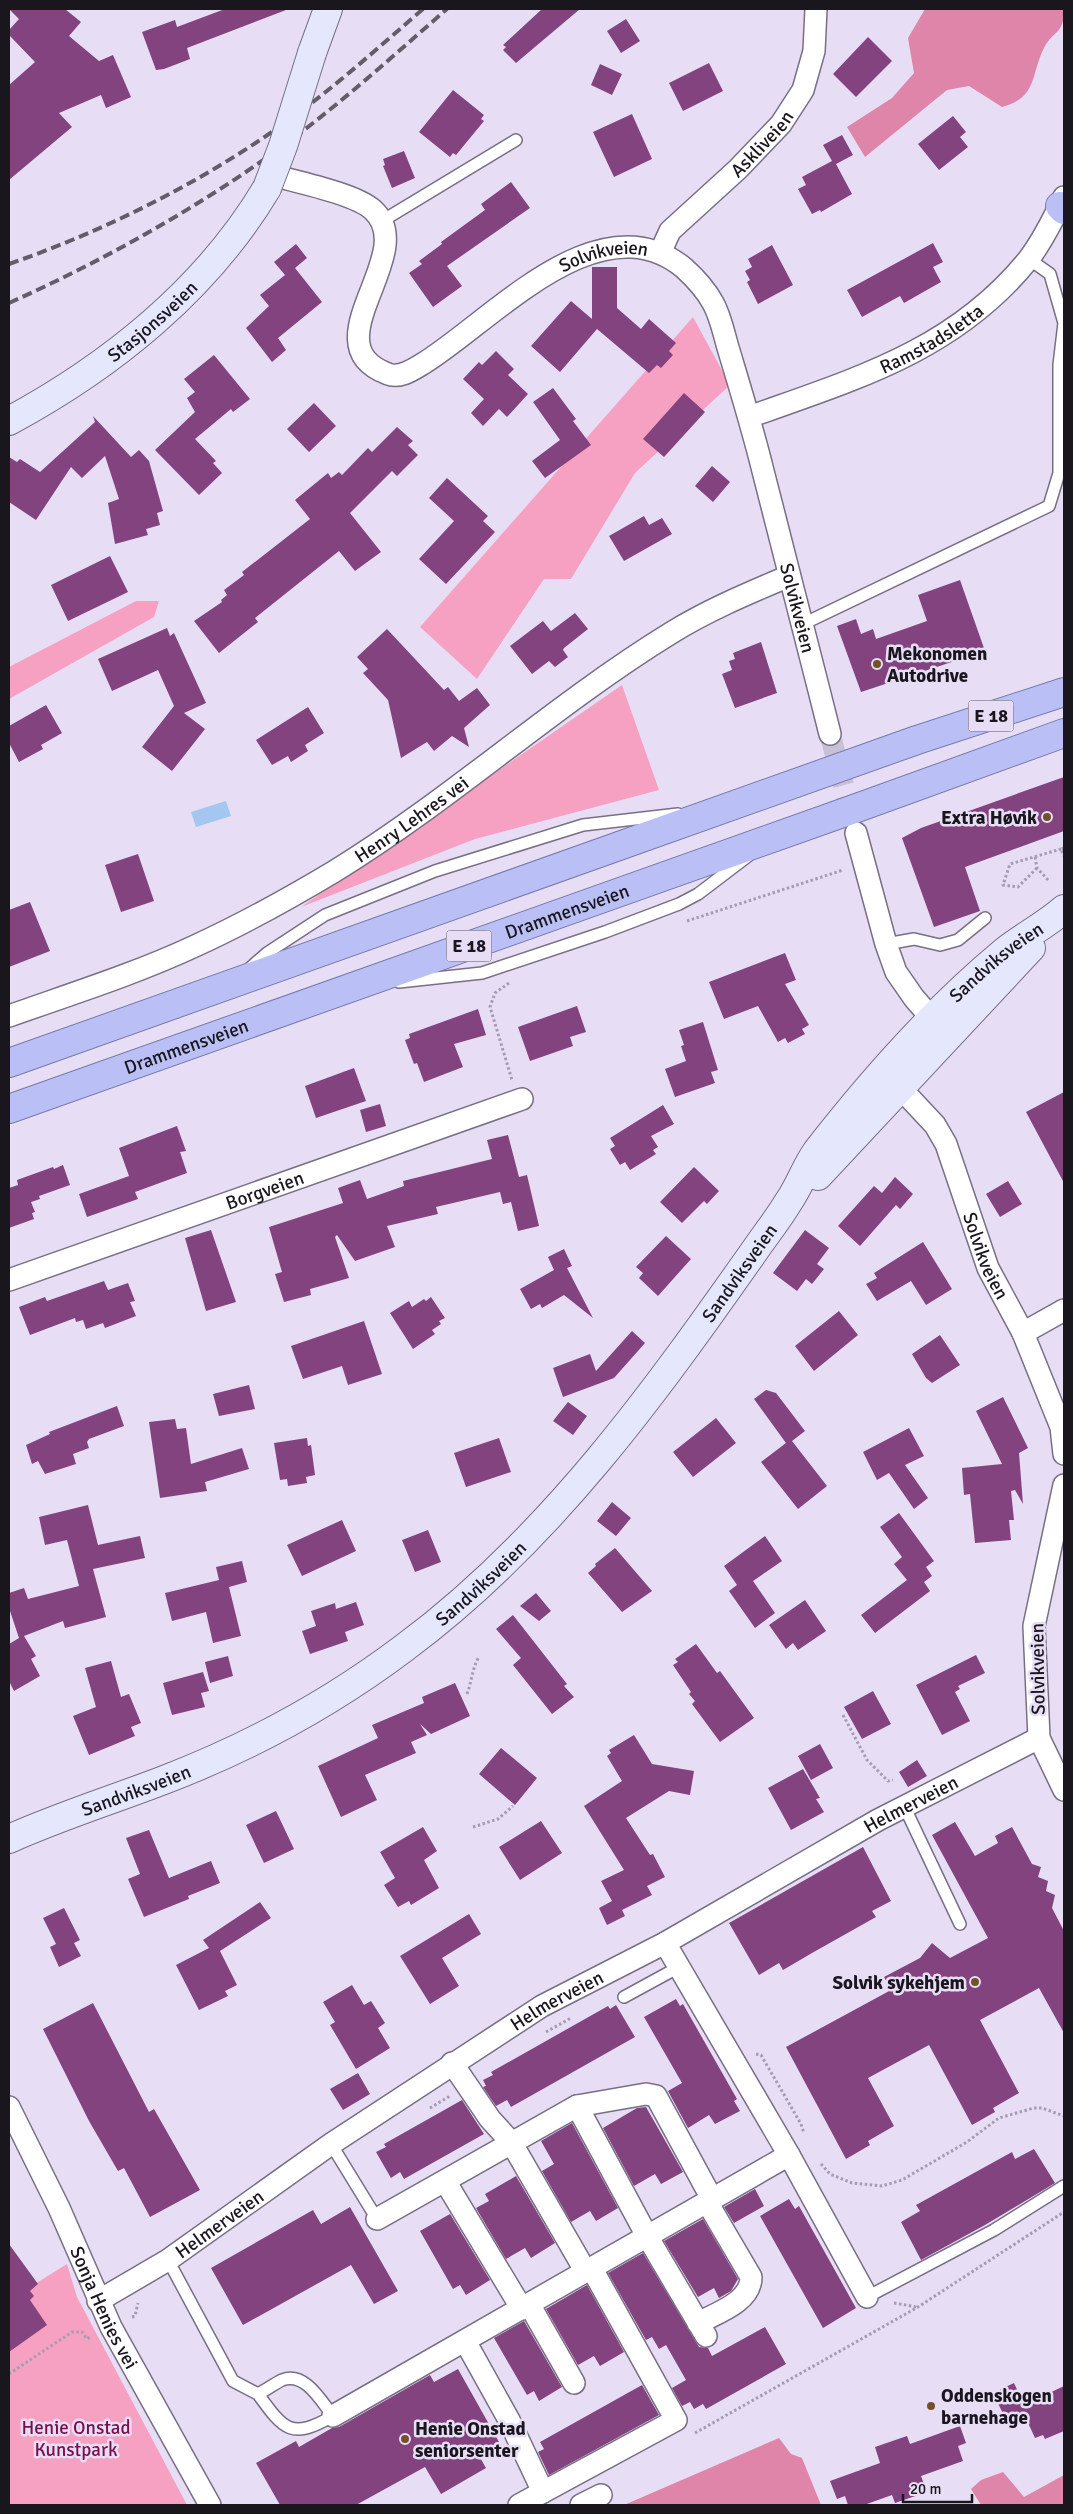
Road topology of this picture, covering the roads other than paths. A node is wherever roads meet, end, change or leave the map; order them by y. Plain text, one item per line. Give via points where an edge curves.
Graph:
1 (328, 9) edge
2 (816, 9) edge
3 (516, 140) dead end
4 (274, 181) junction
5 (1063, 204) edge
6 (382, 221) junction
7 (660, 252) junction
8 (1029, 259) junction
9 (749, 417) junction
10 (9, 421) edge
11 (789, 576) junction
12 (803, 624) junction
13 (1064, 692) edge
14 (1064, 732) edge
15 (830, 734) tunnel mouth
16 (732, 806) junction
17 (856, 833) tunnel mouth
18 (1061, 912) edge
19 (985, 918) dead end
20 (886, 944) junction
21 (230, 985) junction
22 (9, 1016) edge
23 (940, 1028) junction
24 (9, 1063) edge
25 (893, 1080) junction
26 (522, 1100) road end
27 (9, 1109) edge
28 (9, 1280) edge
29 (1064, 1310) edge
30 (1023, 1333) junction
31 (1064, 1454) edge
32 (1064, 1485) edge
33 (1038, 1738) junction
34 (1062, 1779) edge
35 (905, 1808) junction
36 (51, 1820) junction
37 (9, 1828) edge
38 (9, 1838) edge
39 (960, 1924) dead end
40 (664, 1943) junction
41 (679, 1967) junction
42 (624, 1997) dead end
43 (452, 2063) junction
44 (577, 2106) junction
45 (9, 2107) edge
46 (511, 2142) junction
47 (331, 2144) junction
48 (789, 2155) junction
49 (445, 2181) junction
50 (1064, 2186) edge
51 (709, 2200) junction
52 (377, 2220) joint
53 (647, 2236) junction
54 (168, 2260) junction
55 (589, 2270) junction
56 (867, 2297) joint
57 (98, 2302) junction
58 (526, 2307) junction
59 (465, 2341) junction
60 (574, 2383) dead end
61 (258, 2394) junction
62 (333, 2416) junction
63 (543, 2492) junction
64 (602, 2495) dead end
65 (210, 2505) edge
66 (519, 2505) edge
67 (581, 2505) edge

1 - 4 main road, Stasjonsveien, bridge
2 - 7 street, Askliveien via 814,51 803,90 781,124 738,169 670,231
3 - 6 lane
4 - 6 street via 355,199 375,211
4 - 10 main road, Stasjonsveien via 206,272 157,318 70,386
5 - 8 street, Ramstadsletta
6 - 7 street, Solvikveien via 386,251 363,306 358,336 363,355 372,366 391,376 407,373 441,352 551,270 588,252 625,247
7 - 9 street, Solvikveien via 683,267 714,304
8 - 9 street, Ramstadsletta via 997,293 956,328 884,368
8 - 12 lane via 1050,274 1064,323 1059,365 1059,473 1049,506
9 - 11 street, Solvikveien
11 - 12 street, Solvikveien
11 - 22 street, Henry Lehres vei via 665,637 607,674 408,822 335,871 267,910 194,946
12 - 15 street, Solvikveien
13 - 16 highway, E 18
14 - 27 highway, Drammensveien / E 18
16 - 21 highway, E 18
16 - 21 lane via 583,825 435,871 325,915 267,953
17 - 20 street
18 - 23 main road, Sandviksveien via 1008,948 964,987
19 - 20 lane via 958,940 940,945 914,939
20 - 23 street via 896,972
21 - 24 highway, E 18
23 - 25 main road, Sandviksveien
25 - 30 street, Solvikveien via 935,1125 946,1144 988,1268
25 - 36 main road, Sandviksveien via 813,1156 791,1200 639,1411 586,1476 521,1548 466,1598 406,1648 302,1716 242,1747 166,1779
26 - 28 street, Borgveien
29 - 30 street
30 - 31 street, Solvikveien via 1061,1427
32 - 33 street, Solvikveien via 1034,1626
33 - 34 street, Solvikveien
33 - 35 street, Helmerveien
35 - 39 lane
35 - 40 street, Helmerveien via 855,1833
36 - 37 main road
36 - 38 main road
40 - 41 street
40 - 43 street, Helmerveien via 542,2006
41 - 42 lane
41 - 48 street
43 - 46 street via 490,2119
43 - 47 street, Helmerveien
44 - 46 street
44 - 51 street via 646,2094 656,2096
44 - 53 street
45 - 57 street, Sonja Henies vei via 59,2208
46 - 49 street
46 - 55 street
47 - 52 lane
47 - 54 street, Helmerveien
48 - 51 street
48 - 56 street
49 - 52 street
49 - 58 street
50 - 56 lane via 994,2230
51 - 53 street
51 - 53 street via 751,2277 751,2285 748,2293 702,2329
53 - 55 street
54 - 57 street, Helmerveien
54 - 61 lane via 233,2381
55 - 58 street
55 - 63 street via 676,2420
57 - 65 street, Sonja Henies vei
58 - 59 street
58 - 60 street
59 - 62 street
59 - 63 street via 509,2420
61 - 62 lane via 282,2424 290,2428 300,2430
61 - 62 lane via 284,2380 296,2380 308,2385
63 - 66 street
64 - 67 street

